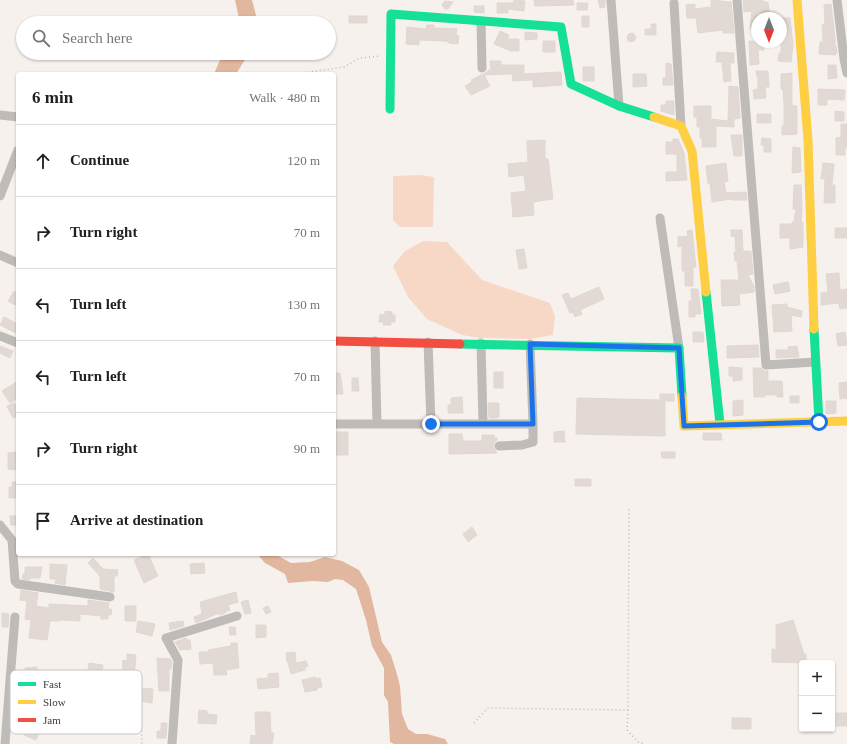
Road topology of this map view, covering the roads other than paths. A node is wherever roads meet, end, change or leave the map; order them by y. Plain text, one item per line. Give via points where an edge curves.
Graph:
1 (611, 0) edge
2 (738, 0) edge
3 (797, 0) edge
4 (837, 0) edge
5 (674, 3) dead end
6 (481, 21) junction
7 (845, 58) edge
8 (482, 68) dead end
9 (847, 73) edge
10 (619, 106) junction
11 (390, 109) dead end
12 (0, 115) edge
13 (16, 117) edge
14 (681, 126) junction
15 (16, 155) edge
16 (0, 196) edge
17 (660, 218) dead end
18 (0, 255) edge
19 (16, 262) edge
20 (0, 336) edge
21 (336, 340) edge
22 (375, 341) junction
23 (16, 342) edge
24 (428, 342) junction
25 (481, 343) junction
26 (530, 344) junction
27 (679, 348) junction
28 (815, 362) junction
29 (847, 421) edge
30 (819, 422) junction
31 (336, 424) edge
32 (377, 424) junction
33 (431, 424) junction
34 (483, 424) junction
35 (533, 424) junction
36 (720, 424) junction
37 (499, 446) dead end
38 (0, 525) edge
39 (110, 597) dead end
40 (237, 616) dead end
41 (15, 617) dead end
42 (11, 670) edge
43 (10, 680) edge
44 (5, 744) edge
45 (172, 744) edge

1 - 10 street
2 - 28 street via 766,365
3 - 28 street via 808,140
4 - 7 street
5 - 14 street
6 - 8 street
6 - 10 street via 561,27 571,84
6 - 11 street via 391,14
7 - 9 street
10 - 14 street
12 - 13 street
14 - 36 street via 692,151
15 - 16 street
17 - 27 street
18 - 19 street
20 - 23 street
21 - 22 street
22 - 24 street
22 - 32 street
24 - 25 street
24 - 33 street
25 - 26 street
25 - 34 street
26 - 27 street
26 - 35 street
27 - 36 street via 684,426
28 - 30 street
29 - 30 street
30 - 36 street
31 - 32 street
32 - 33 street
33 - 34 street
34 - 35 street
35 - 37 street via 533,442
38 - 39 street via 12,540 15,581 18,584
40 - 45 street via 166,638 178,660
41 - 42 street
43 - 44 street

